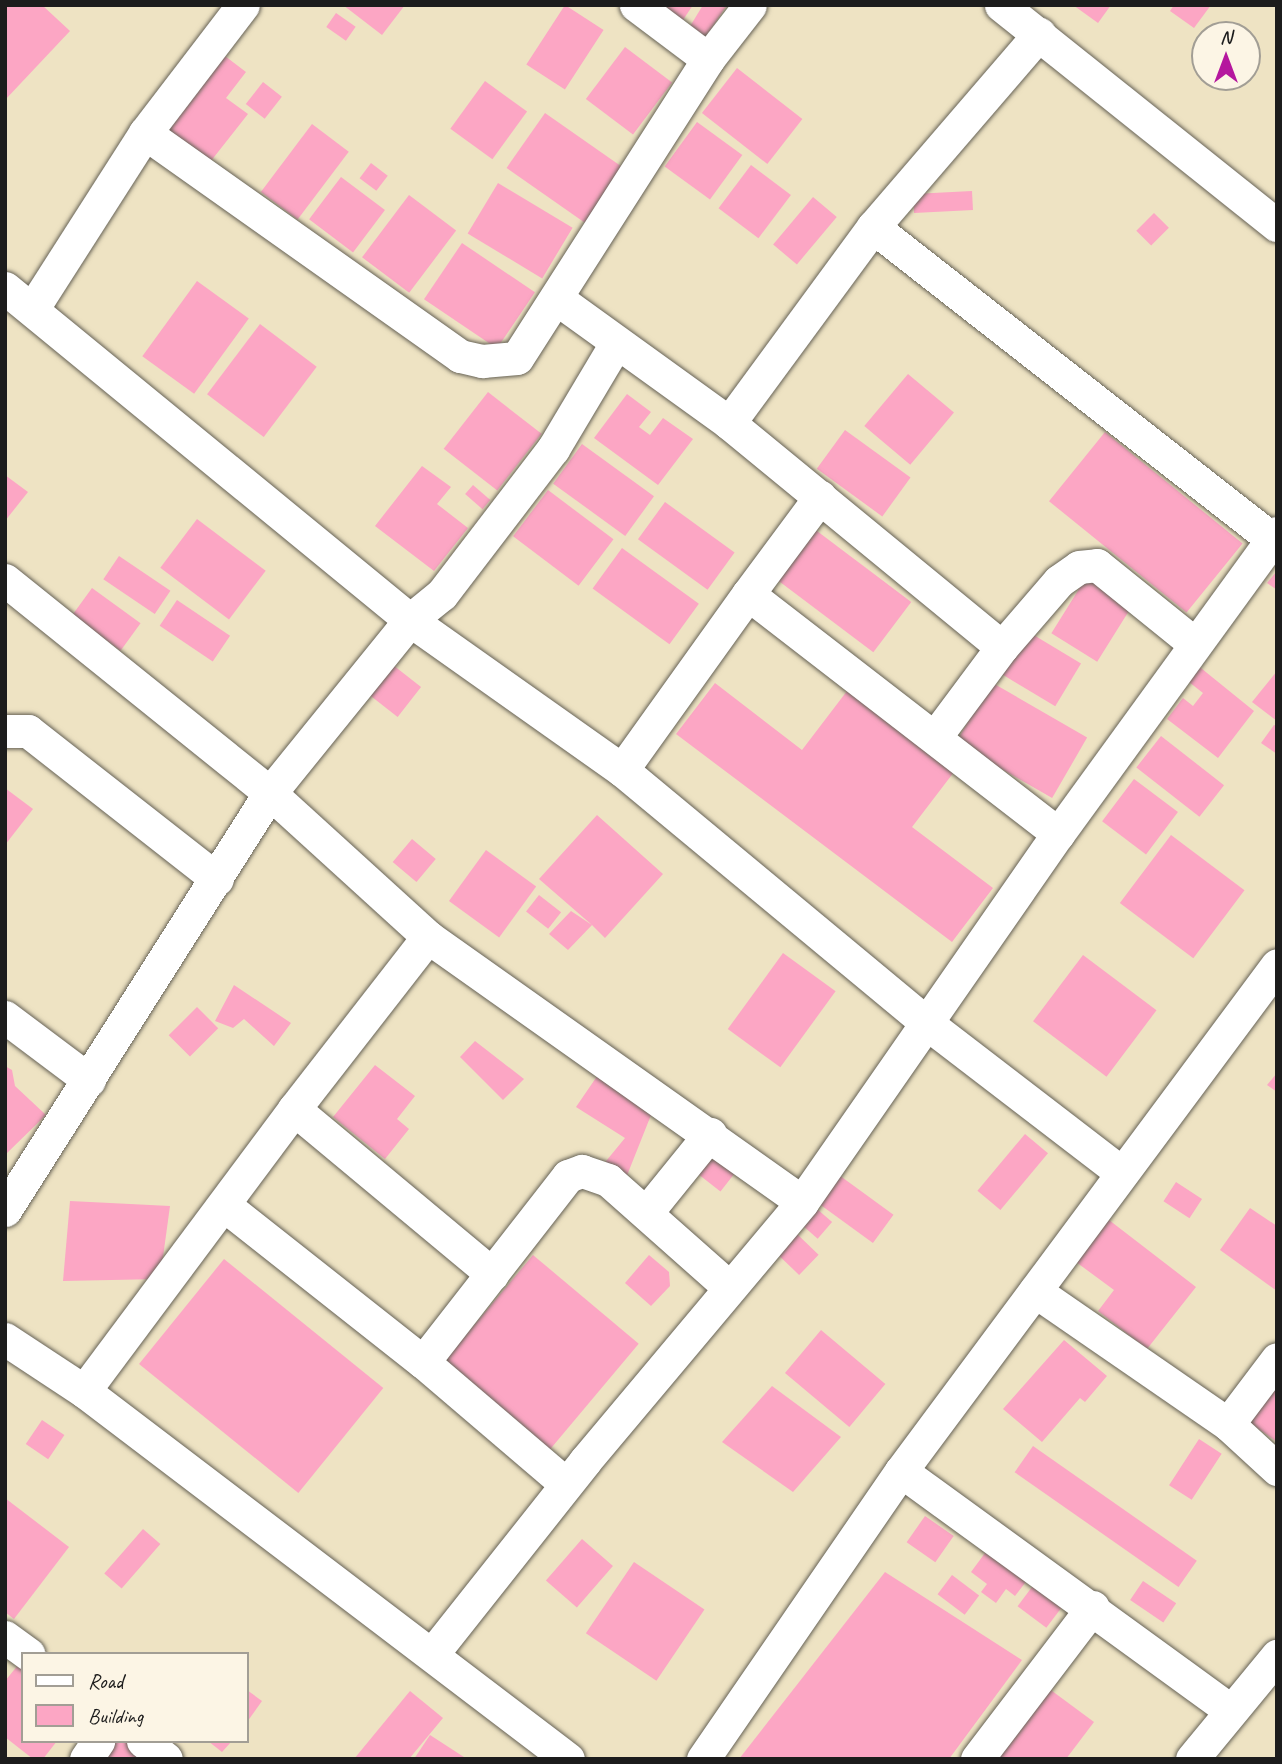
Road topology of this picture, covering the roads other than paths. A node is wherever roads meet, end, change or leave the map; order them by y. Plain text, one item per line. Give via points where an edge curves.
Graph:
1 (243, 5) edge
2 (636, 5) edge
3 (750, 5) edge
4 (1001, 5) edge
5 (1039, 34) junction
6 (708, 59) junction
7 (145, 133) junction
8 (1277, 225) edge
9 (873, 228) junction
10 (556, 298) junction
11 (17, 306) edge
12 (615, 345) junction
13 (729, 423) junction
14 (820, 497) junction
15 (1274, 536) edge
16 (5, 580) edge
17 (748, 594) junction
18 (410, 620) junction
19 (1195, 644) junction
20 (1002, 647) junction
21 (5, 731) edge
22 (935, 737) junction
23 (622, 770) junction
24 (270, 793) junction
25 (1058, 834) junction
26 (217, 878) junction
27 (428, 937) junction
28 (1275, 973) edge
29 (5, 1017) edge
30 (929, 1024) junction
31 (89, 1080) junction
32 (293, 1109) junction
33 (710, 1134) junction
34 (1122, 1173) junction
35 (802, 1202) junction
36 (224, 1205) junction
37 (5, 1210) edge
38 (646, 1213) junction
39 (492, 1274) junction
40 (728, 1286) junction
41 (1035, 1292) junction
42 (5, 1339) edge
43 (1277, 1359) edge
44 (423, 1362) junction
45 (83, 1391) junction
46 (1228, 1424) junction
47 (1277, 1469) edge
48 (901, 1471) junction
49 (566, 1484) junction
50 (1093, 1606) junction
51 (433, 1653) junction
52 (1277, 1656) edge
53 (1230, 1710) junction
54 (97, 1743) edge
55 (146, 1743) edge
56 (86, 1759) edge
57 (166, 1759) edge
58 (568, 1759) edge
59 (703, 1759) edge
60 (976, 1759) edge
61 (1192, 1759) edge

1 - 7 street
2 - 6 street
3 - 6 street
4 - 5 street
5 - 8 street
5 - 9 street
6 - 10 street
7 - 10 street via 460,356 482,361 517,358
7 - 11 street
9 - 13 street
9 - 15 street
10 - 12 street
11 - 18 street
12 - 13 street
12 - 18 street via 552,449 442,594
13 - 14 street
14 - 17 street
14 - 20 street
15 - 19 street
16 - 24 street
17 - 22 street
17 - 23 street
18 - 23 street
18 - 24 street
19 - 20 street via 1097,565 1079,567 1059,581
19 - 25 street
20 - 22 street
21 - 26 street via 28,731
22 - 25 street
23 - 30 street
24 - 26 street
24 - 27 street
25 - 30 street
26 - 31 street
27 - 32 street
27 - 33 street
28 - 34 street
29 - 31 street
30 - 34 street
30 - 35 street
31 - 37 street
32 - 36 street
32 - 39 street
33 - 35 street
33 - 38 street
34 - 41 street
35 - 40 street
36 - 44 street
36 - 45 street
38 - 39 street via 595,1173 568,1176
38 - 40 street
39 - 44 street
40 - 49 street
41 - 46 street
41 - 48 street
42 - 45 street
43 - 46 street
44 - 49 street
45 - 51 street
46 - 47 street
48 - 50 street
48 - 59 street
49 - 51 street
50 - 53 street
50 - 60 street
51 - 58 street
52 - 53 street
53 - 61 street
54 - 56 street
55 - 57 street

